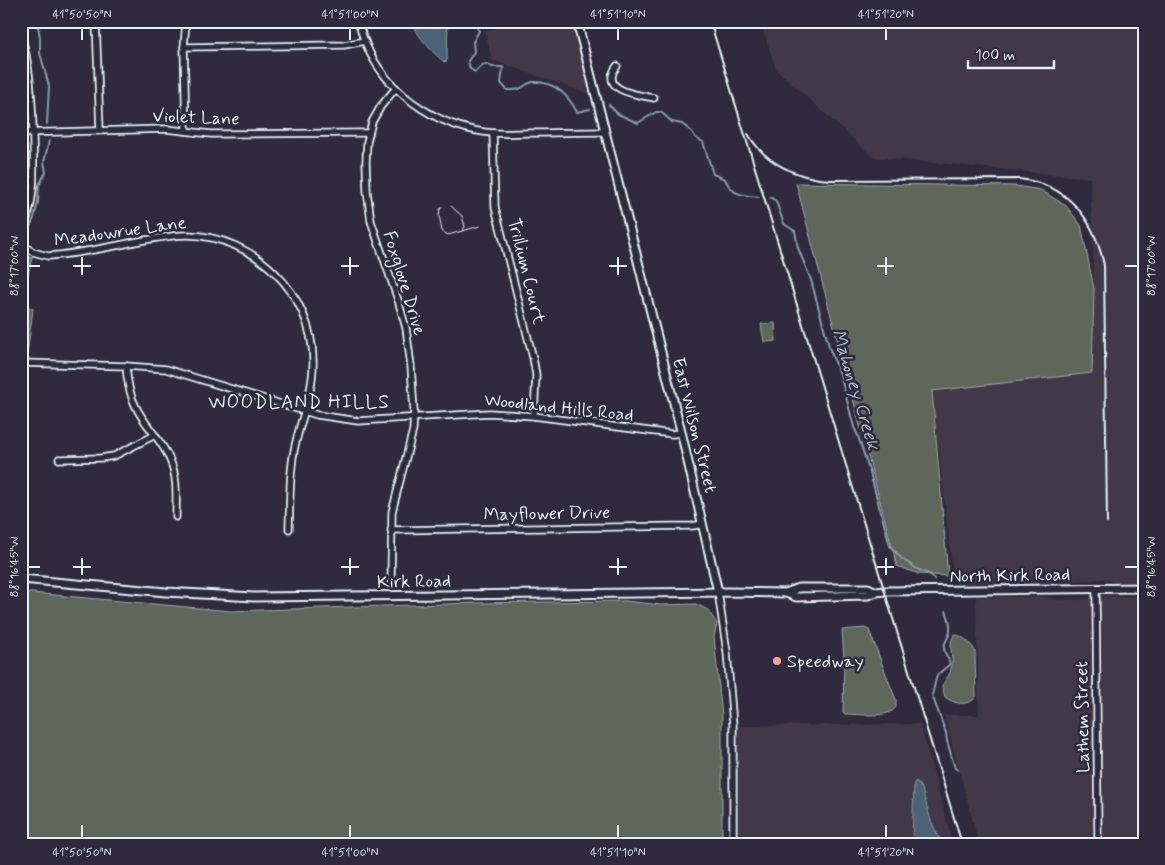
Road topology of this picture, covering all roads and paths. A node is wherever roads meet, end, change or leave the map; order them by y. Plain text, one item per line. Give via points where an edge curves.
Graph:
1 (96, 21) edge
2 (186, 21) edge
3 (358, 21) edge
4 (577, 21) edge
5 (21, 34) edge
6 (364, 41) junction
7 (184, 47) junction
8 (617, 66) dead end
9 (396, 88) junction
10 (654, 98) dead end
11 (100, 130) junction
12 (186, 131) junction
13 (604, 132) junction
14 (21, 133) edge
15 (33, 133) junction
16 (369, 133) junction
17 (493, 133) junction
18 (21, 232) edge
19 (21, 244) edge
20 (21, 363) edge
21 (126, 366) junction
22 (304, 411) junction
23 (534, 416) junction
24 (414, 418) junction
25 (681, 433) junction
26 (155, 435) junction
27 (59, 459) dead end
28 (176, 517) dead end
29 (703, 524) junction
30 (289, 529) dead end
31 (391, 530) junction
32 (21, 579) edge
33 (391, 583) dead end
34 (1144, 588) edge
35 (1096, 589) junction
36 (718, 592) junction
37 (733, 844) edge
38 (1098, 844) edge

1 - 11 street
2 - 7 street
3 - 6 street
4 - 13 street, East Wilson Street
5 - 15 street via 32,89
6 - 7 street via 344,45
6 - 9 street
7 - 12 street
8 - 10 street via 613,76 615,86
9 - 16 street, Foxglove Drive via 377,112
9 - 17 street via 446,121
11 - 12 street, Violet Lane
11 - 15 street, Violet Lane
12 - 16 street, Violet Lane via 211,134
13 - 17 street
13 - 25 street, East Wilson Street
14 - 15 street, Violet Lane
15 - 18 street via 34,188
16 - 24 street, Foxglove Drive via 366,162 368,202 406,328
17 - 23 street, Trillium Court via 495,207 533,358 536,375
19 - 22 street, Meadowrue Lane via 48,256 186,235 228,243 253,254 281,278 306,320 314,362
20 - 21 street, Woodland Hills Road
21 - 22 street, Woodland Hills Road via 173,370
21 - 26 street via 133,400
22 - 24 street, Woodland Hills Road via 358,421
22 - 30 street, Meadowrue Lane via 293,458
23 - 24 street, Woodland Hills Road via 489,412
23 - 25 street, Woodland Hills Road
24 - 31 street, Foxglove Drive via 392,512
25 - 29 street, East Wilson Street
26 - 27 street via 108,457
26 - 28 street via 174,472
29 - 31 street, Mayflower Drive
29 - 36 street, East Wilson Street
31 - 33 street, Foxglove Drive
32 - 36 street, Kirk Road via 254,597
34 - 35 street, North Kirk Road
35 - 36 street, North Kirk Road via 876,592 868,588 798,588 786,593
35 - 38 street, Lathem Street
36 - 37 street, East Wilson Street via 733,725

